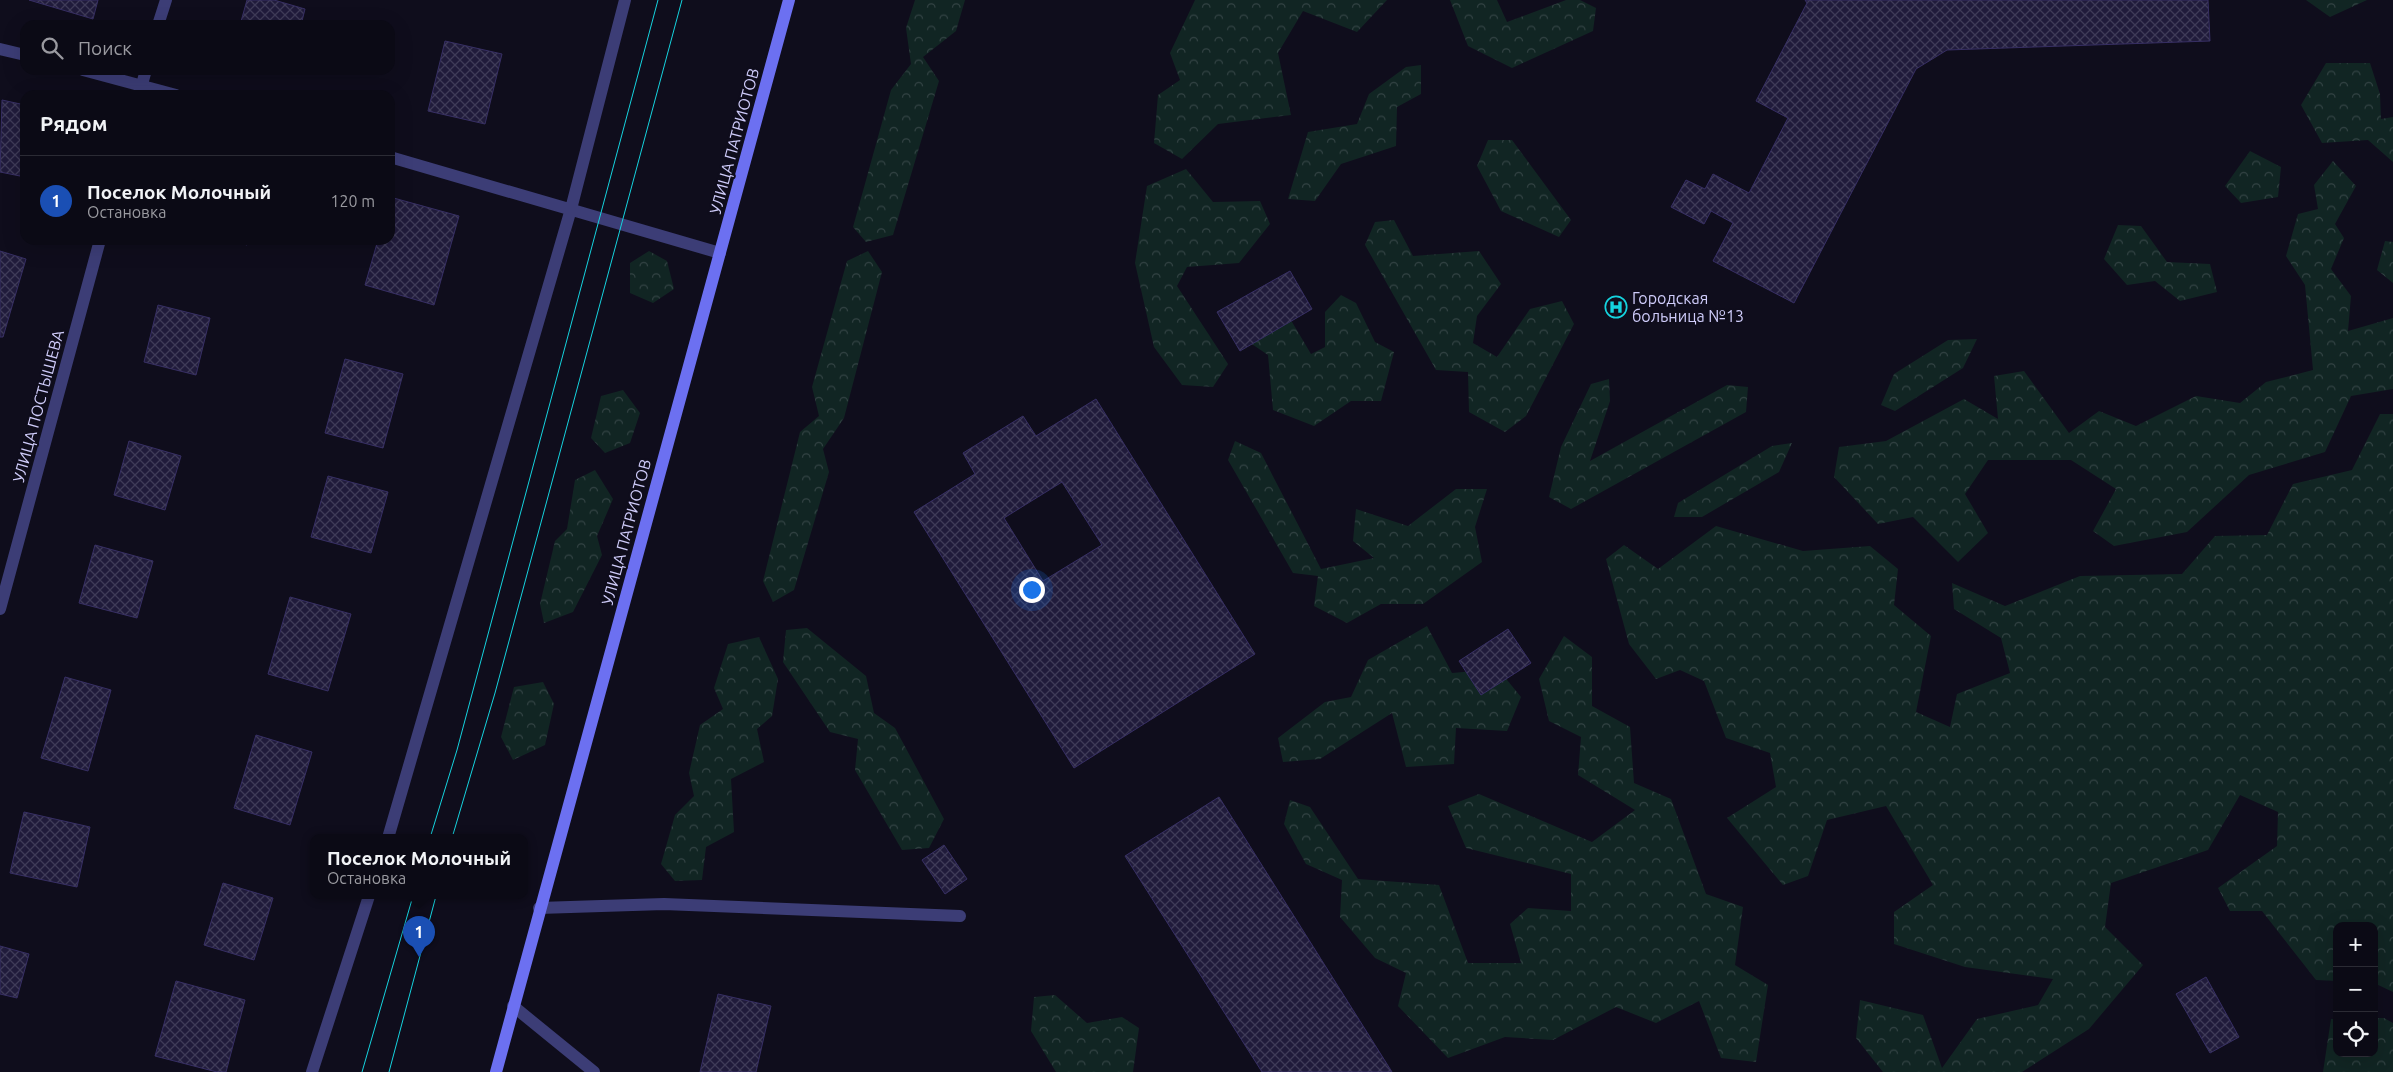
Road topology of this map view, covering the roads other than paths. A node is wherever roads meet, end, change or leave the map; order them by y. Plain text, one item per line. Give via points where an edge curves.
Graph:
1 (166, 0) edge
2 (625, 0) edge
3 (789, 0) edge
4 (160, 20) edge
5 (0, 48) edge
6 (20, 54) edge
7 (97, 75) edge
8 (144, 75) edge
9 (140, 90) edge
10 (395, 157) edge
11 (571, 209) junction
12 (99, 245) edge
13 (720, 253) junction
14 (0, 608) edge
15 (389, 834) edge
16 (368, 899) edge
17 (539, 908) junction
18 (960, 916) dead end
19 (513, 1006) junction
20 (312, 1072) edge
21 (496, 1072) edge
22 (594, 1072) edge

1 - 4 street
2 - 11 street
3 - 13 main road, УЛИЦА ПАТРИОТОВ
5 - 6 street
7 - 9 street
8 - 9 street
10 - 11 street
11 - 13 street
11 - 15 street
12 - 14 street, УЛИЦА ПОСТЫШЕВА
13 - 17 main road, УЛИЦА ПАТРИОТОВ
16 - 20 street
17 - 18 street via 664,904
17 - 19 main road, УЛИЦА ПАТРИОТОВ
19 - 21 main road, УЛИЦА ПАТРИОТОВ
19 - 22 street

